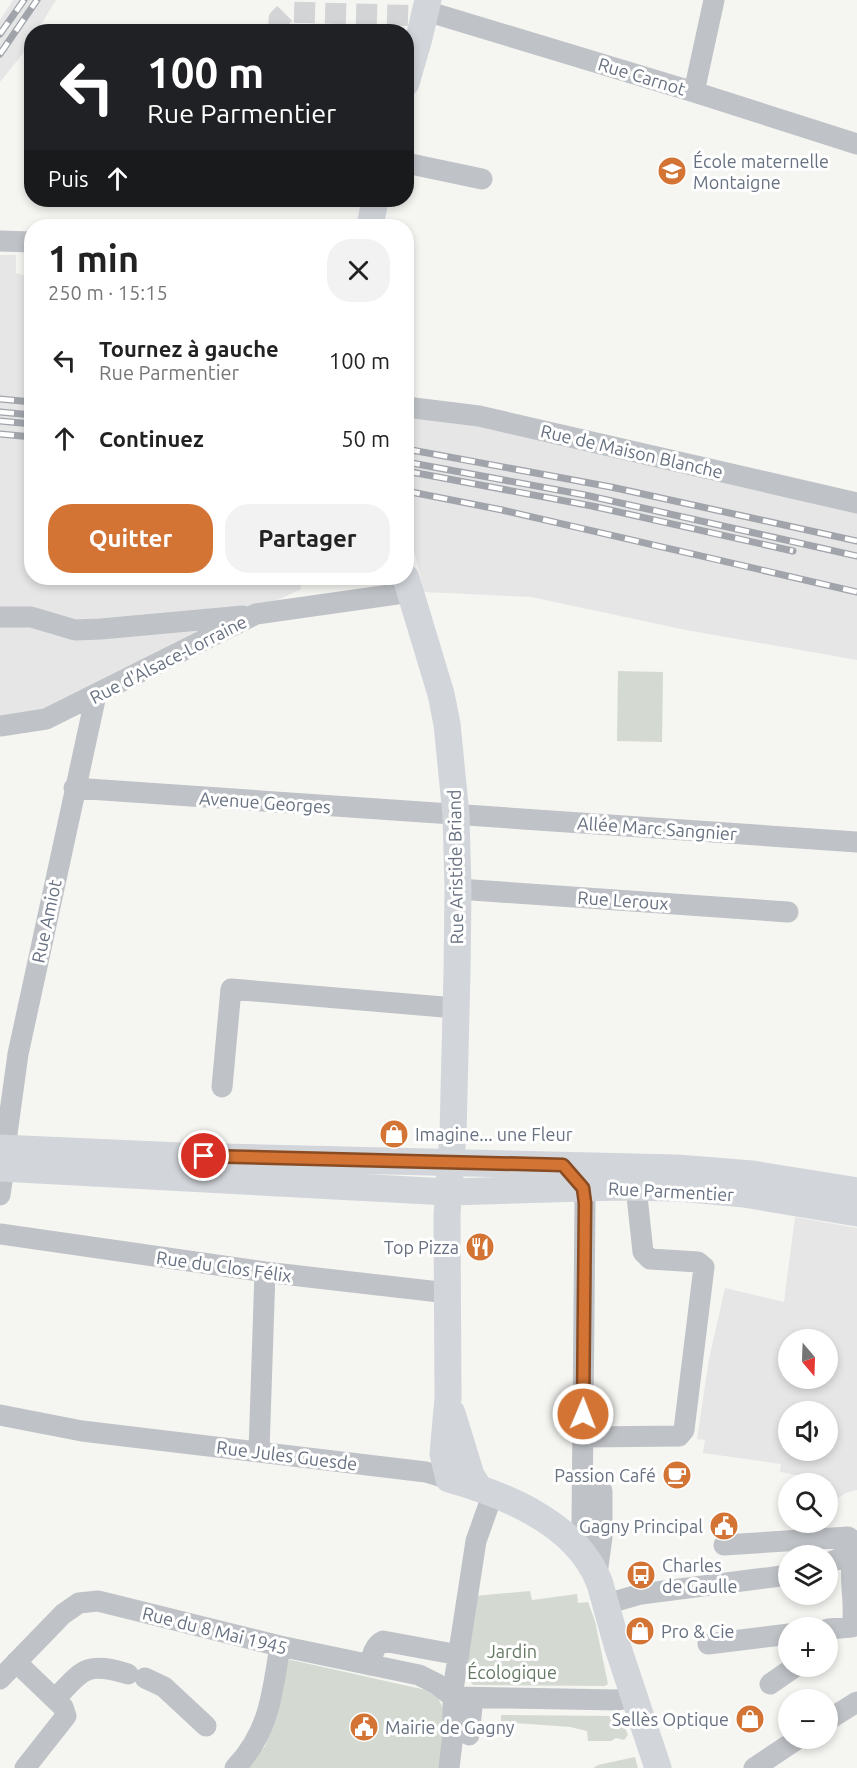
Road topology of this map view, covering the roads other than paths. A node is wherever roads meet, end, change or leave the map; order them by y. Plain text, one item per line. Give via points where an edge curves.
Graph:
1 (714, 0) edge
2 (427, 5) edge
3 (414, 53) edge
4 (694, 92) junction
5 (857, 144) edge
6 (414, 165) edge
7 (482, 179) dead end
8 (0, 241) edge
9 (24, 242) edge
10 (414, 408) edge
11 (857, 503) edge
12 (408, 585) edge
13 (256, 614) junction
14 (0, 617) edge
15 (96, 695) junction
16 (0, 726) edge
17 (74, 788) junction
18 (456, 815) junction
19 (857, 842) edge
20 (458, 889) junction
21 (788, 912) dead end
22 (455, 1008) junction
23 (222, 1087) dead end
24 (453, 1134) junction
25 (2, 1158) edge
26 (450, 1163) junction
27 (483, 1163) junction
28 (573, 1176) junction
29 (277, 1183) junction
30 (636, 1187) junction
31 (857, 1191) edge
32 (448, 1192) junction
33 (0, 1195) edge
34 (857, 1213) edge
35 (0, 1234) edge
36 (265, 1272) junction
37 (448, 1293) junction
38 (448, 1398) junction
39 (0, 1415) edge
40 (583, 1437) junction
41 (259, 1451) junction
42 (449, 1479) junction
43 (486, 1490) junction
44 (602, 1491) dead end
45 (724, 1545) dead end
46 (856, 1548) edge
47 (838, 1558) edge
48 (591, 1565) junction
49 (778, 1576) edge
50 (608, 1609) junction
51 (852, 1627) junction
52 (838, 1628) edge
53 (778, 1635) edge
54 (838, 1640) edge
55 (708, 1644) dead end
56 (280, 1646) junction
57 (459, 1655) junction
58 (16, 1662) junction
59 (370, 1665) junction
60 (780, 1677) edge
61 (0, 1678) edge
62 (770, 1684) dead end
63 (633, 1696) junction
64 (463, 1698) junction
65 (55, 1699) junction
66 (857, 1702) edge
67 (838, 1714) edge
68 (206, 1726) dead end
69 (469, 1736) dead end
70 (782, 1749) edge
71 (25, 1768) edge
72 (235, 1768) edge
73 (449, 1768) edge
74 (658, 1768) edge
75 (753, 1768) edge

1 - 4 street
2 - 3 main road
2 - 4 street, Rue Carnot
4 - 5 street, Rue Carnot
6 - 7 street
8 - 9 street
10 - 11 street, Rue de Maison Blanche via 479,416
12 - 13 street, Rue d'Alsace-Lorraine
12 - 18 main road, Rue Aristide Briand via 441,694
13 - 14 street via 101,630 75,630 32,617
13 - 15 street, Rue d'Alsace-Lorraine
15 - 16 street, Rue d'Alsace-Lorraine via 46,719
15 - 17 street, Rue Amiot
17 - 18 street, Avenue Georges
17 - 25 street, Rue Amiot via 18,1054
18 - 19 street, Allée Marc Sangnier
18 - 20 main road, Rue Aristide Briand
20 - 21 street, Rue Leroux
20 - 22 main road, Rue Aristide Briand
22 - 23 street via 231,989
22 - 24 main road, Rue Aristide Briand
24 - 26 main road, Rue Aristide Briand
24 - 27 main road
25 - 26 main road, Rue Parmentier via 181,1156
25 - 29 main road
25 - 33 street, Rue Amiot
26 - 27 main road, Rue Parmentier
26 - 29 main road via 426,1177 347,1174
26 - 32 main road, Rue Aristide Briand
27 - 28 main road, Rue Parmentier
28 - 30 main road, Rue Parmentier
28 - 31 main road, Rue Parmentier via 618,1166 710,1169
28 - 32 main road, Rue Parmentier
28 - 40 street via 585,1203
29 - 32 main road, Rue Parmentier
30 - 34 main road, Rue Parmentier via 744,1194
30 - 40 street via 643,1252 650,1259 698,1262 704,1266 684,1430 679,1436
32 - 37 main road
35 - 36 street, Rue du Clos Félix
36 - 37 street, Rue du Clos Félix
36 - 41 street
37 - 38 main road
38 - 42 main road via 443,1454
38 - 43 main road via 471,1475
39 - 41 street, Rue Jules Guesde via 82,1431
40 - 48 street via 582,1523
41 - 42 street, Rue Jules Guesde via 426,1472
42 - 43 main road, Rue Jules Guesde
43 - 48 main road, Rue Jules Guesde via 525,1507 561,1532
43 - 57 street
44 - 48 street via 602,1537
45 - 46 street via 848,1537
46 - 47 street
46 - 51 street
48 - 50 main road
49 - 50 street via 641,1594
50 - 63 main road
51 - 52 street
51 - 54 street
53 - 55 street
56 - 58 street, Rue du 8 Mai 1945 via 98,1601 80,1603 63,1614
56 - 59 street, Rue du 8 Mai 1945
56 - 72 street via 266,1721 256,1742
57 - 59 street via 383,1641
57 - 64 street
58 - 61 street, Rue du 8 Mai 1945
58 - 65 street
59 - 64 street, Rue du 8 Mai 1945 via 419,1675
60 - 62 street
63 - 64 street via 618,1700
63 - 74 main road
64 - 69 street
64 - 73 street
65 - 68 street via 82,1671 112,1669 164,1687
65 - 71 street via 66,1716
66 - 67 street
70 - 75 street

